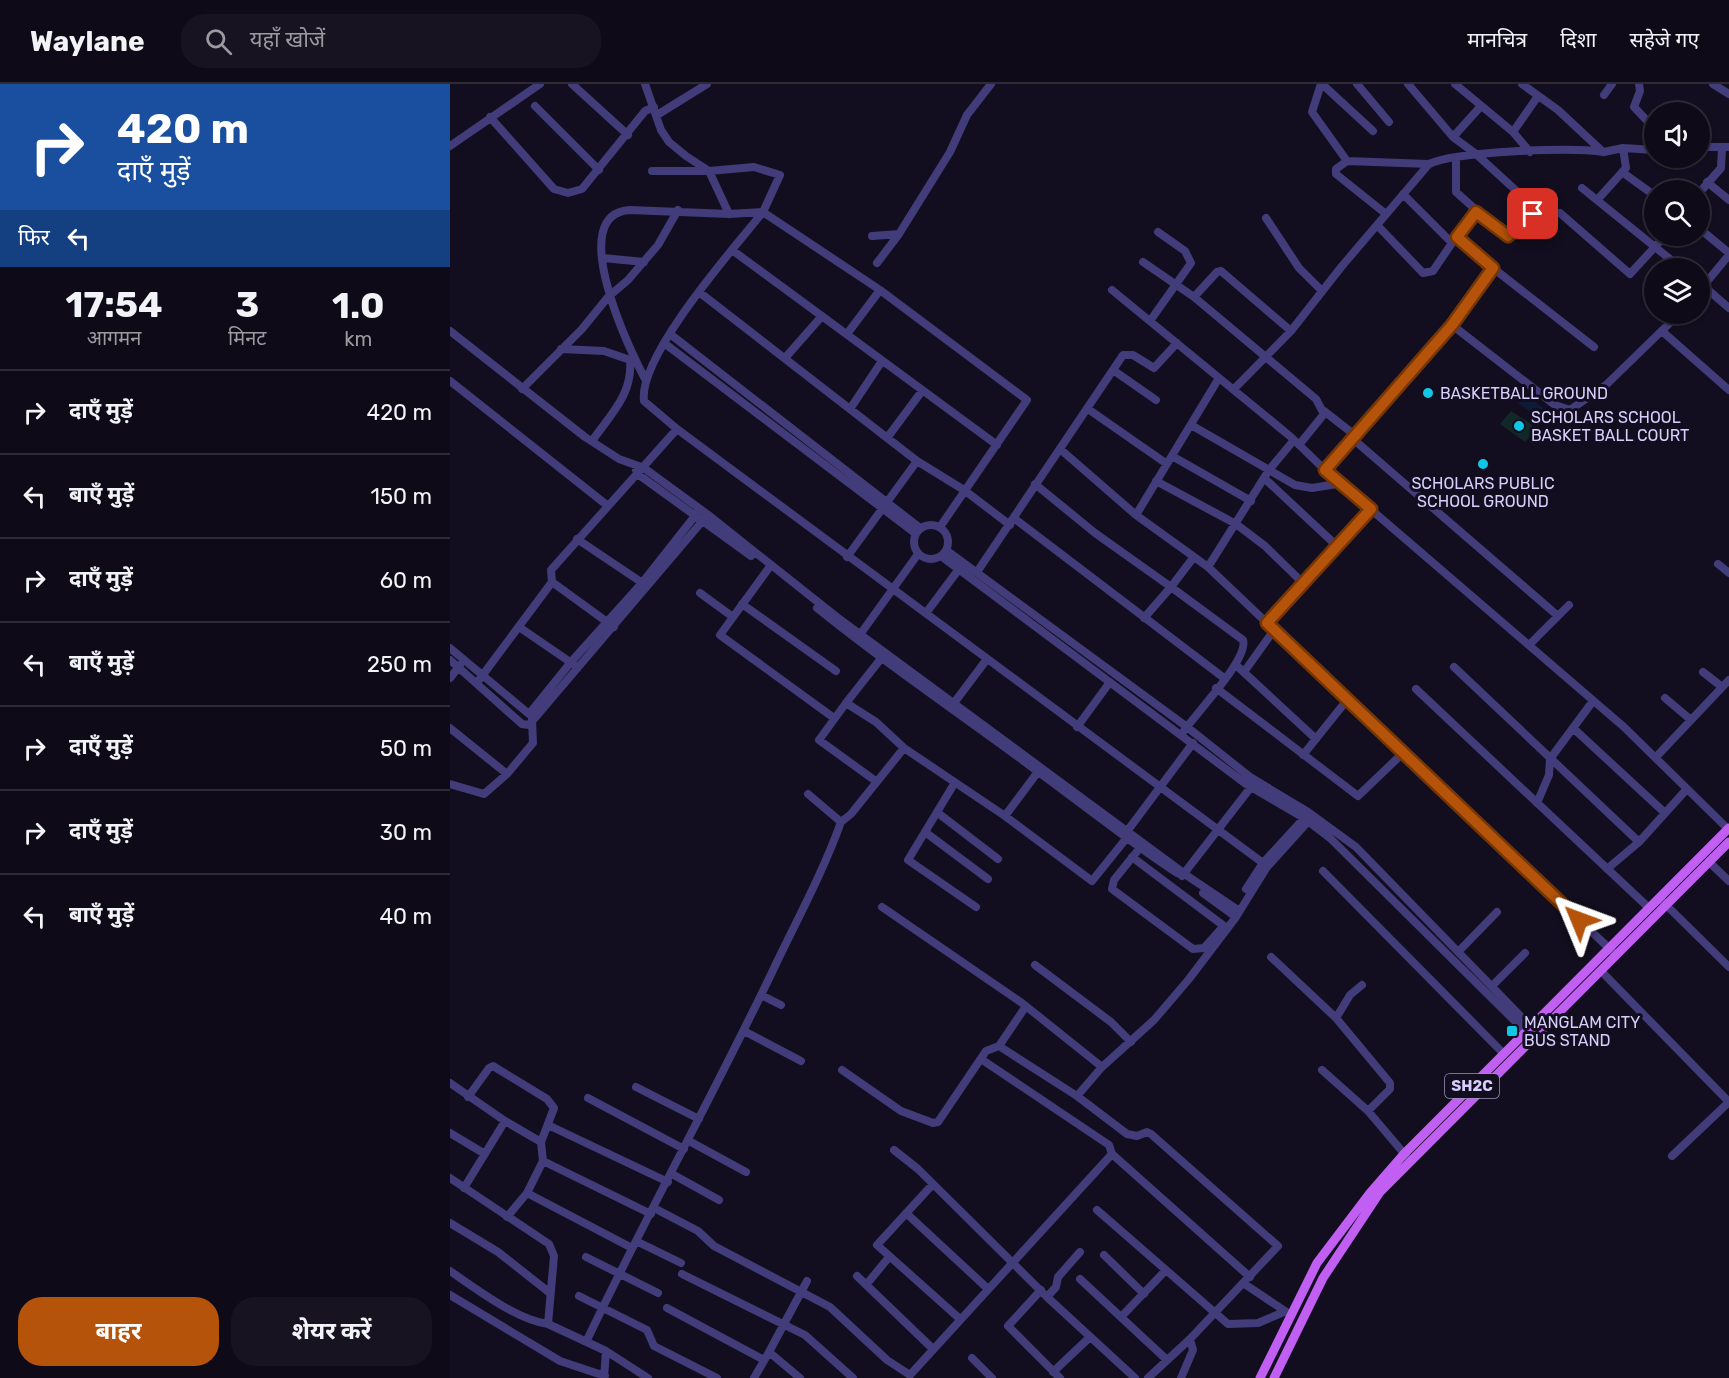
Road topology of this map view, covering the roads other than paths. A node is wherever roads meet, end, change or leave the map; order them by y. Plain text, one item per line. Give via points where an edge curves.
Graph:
1 (540, 84) edge
2 (572, 84) edge
3 (645, 84) edge
4 (707, 84) edge
5 (991, 84) edge
6 (1321, 84) edge
7 (1357, 84) edge
8 (1408, 84) edge
9 (1455, 84) edge
10 (1469, 84) edge
11 (1522, 84) edge
12 (1612, 84) edge
13 (1639, 84) edge
14 (1713, 84) edge
15 (1464, 92) junction
16 (1729, 94) edge
17 (1604, 95) dead end
18 (1538, 96) junction
19 (535, 106) dead end
20 (1481, 106) junction
21 (655, 111) junction
22 (490, 117) junction
23 (1644, 118) edge
24 (1389, 122) dead end
25 (1374, 131) dead end
26 (1512, 132) junction
27 (628, 135) junction
28 (1453, 137) junction
29 (450, 146) edge
30 (1710, 147) edge
31 (1623, 148) junction
32 (1726, 148) edge
33 (1644, 149) edge
34 (1530, 152) junction
35 (1604, 152) junction
36 (1476, 154) junction
37 (1456, 157) junction
38 (1347, 161) junction
39 (1429, 164) junction
40 (599, 170) junction
41 (652, 171) dead end
42 (710, 171) junction
43 (1622, 172) junction
44 (1709, 180) edge
45 (1710, 185) edge
46 (1582, 188) dead end
47 (1644, 188) edge
48 (1403, 194) junction
49 (1598, 199) junction
50 (1729, 201) edge
51 (678, 210) junction
52 (763, 212) junction
53 (1476, 212) junction
54 (1560, 213) dead end
55 (729, 214) junction
56 (1386, 214) junction
57 (1266, 218) dead end
58 (1377, 225) junction
59 (1158, 232) dead end
60 (899, 234) junction
61 (872, 236) dead end
62 (1710, 238) edge
63 (1454, 240) junction
64 (1657, 246) edge
65 (1654, 249) junction
66 (732, 250) junction
67 (1729, 254) edge
68 (603, 258) junction
69 (1667, 258) edge
70 (644, 262) junction
71 (1143, 262) dead end
72 (877, 263) dead end
73 (1493, 268) junction
74 (1710, 276) edge
75 (1175, 285) junction
76 (880, 290) junction
77 (1112, 290) dead end
78 (1323, 291) junction
79 (699, 292) junction
80 (1710, 293) edge
81 (608, 297) junction
82 (1194, 297) junction
83 (1729, 308) edge
84 (822, 316) junction
85 (1150, 321) junction
86 (1670, 324) edge
87 (1452, 325) junction
88 (450, 332) edge
89 (1291, 332) junction
90 (1663, 332) junction
91 (670, 334) junction
92 (847, 334) junction
93 (664, 343) junction
94 (1177, 343) junction
95 (1594, 347) dead end
96 (561, 349) junction
97 (1265, 357) junction
98 (785, 358) junction
99 (633, 361) junction
100 (882, 361) junction
101 (1113, 370) junction
102 (1219, 378) junction
103 (645, 379) junction
104 (450, 381) edge
105 (522, 389) junction
106 (1233, 389) junction
107 (1729, 390) edge
108 (922, 391) junction
109 (1156, 400) dead end
110 (850, 409) junction
111 (1088, 409) junction
112 (1324, 411) junction
113 (1191, 425) junction
114 (676, 429) junction
115 (887, 438) junction
116 (1355, 438) junction
117 (592, 441) junction
118 (1297, 442) junction
119 (997, 445) junction
120 (1060, 449) junction
121 (1172, 456) junction
122 (917, 461) junction
123 (1167, 464) junction
124 (639, 470) junction
125 (1269, 470) junction
126 (1325, 470) junction
127 (1264, 478) junction
128 (1156, 481) junction
129 (1343, 483) junction
130 (1035, 484) junction
131 (964, 490) junction
132 (1251, 501) junction
133 (608, 506) junction
134 (884, 506) junction
135 (1371, 509) junction
136 (701, 515) junction
137 (1136, 515) junction
138 (1012, 522) junction
139 (1236, 524) junction
140 (940, 527) junction
141 (918, 531) junction
142 (577, 539) junction
143 (1337, 546) junction
144 (944, 553) junction
145 (918, 554) junction
146 (847, 557) junction
147 (1193, 558) junction
148 (1718, 564) dead end
149 (769, 566) junction
150 (1208, 567) junction
151 (959, 569) junction
152 (977, 572) junction
153 (1729, 573) edge
154 (552, 582) junction
155 (1303, 583) junction
156 (645, 585) junction
157 (1171, 587) junction
158 (894, 589) junction
159 (700, 593) dead end
160 (742, 604) junction
161 (1569, 605) dead end
162 (926, 613) junction
163 (1558, 616) junction
164 (733, 617) junction
165 (1144, 618) junction
166 (1267, 623) junction
167 (610, 624) junction
168 (519, 627) junction
169 (1274, 630) junction
170 (858, 637) junction
171 (1528, 645) junction
172 (450, 648) edge
173 (884, 656) junction
174 (987, 659) junction
175 (450, 660) edge
176 (571, 662) junction
177 (461, 664) junction
178 (1236, 665) junction
179 (1454, 667) dead end
180 (578, 669) junction
181 (836, 671) dead end
182 (1244, 672) junction
183 (1702, 672) dead end
184 (450, 678) edge
185 (1224, 678) junction
186 (479, 680) junction
187 (1729, 680) edge
188 (1110, 682) junction
189 (1722, 687) junction
190 (1216, 688) junction
191 (1416, 689) dead end
192 (1665, 698) dead end
193 (1347, 700) junction
194 (1593, 700) junction
195 (846, 703) junction
196 (954, 703) junction
197 (531, 713) junction
198 (834, 718) junction
199 (1691, 720) junction
200 (532, 722) junction
201 (1077, 727) junction
202 (1187, 727) junction
203 (450, 728) edge
204 (1573, 728) junction
205 (1181, 735) junction
206 (1316, 739) junction
207 (1193, 743) junction
208 (904, 748) junction
209 (1403, 753) junction
210 (1303, 755) junction
211 (1656, 757) junction
212 (1550, 759) junction
213 (1040, 769) junction
214 (507, 774) junction
215 (877, 782) junction
216 (450, 784) edge
217 (954, 784) junction
218 (1251, 787) junction
219 (1160, 788) junction
220 (1686, 790) junction
221 (808, 794) dead end
222 (1537, 803) junction
223 (939, 813) junction
224 (1665, 813) junction
225 (1005, 816) junction
226 (1309, 817) junction
227 (841, 822) junction
228 (1729, 829) edge
229 (1128, 830) junction
230 (1217, 831) junction
231 (924, 832) junction
232 (1125, 840) junction
233 (1639, 842) junction
234 (1729, 842) edge
235 (1139, 849) junction
236 (1132, 857) junction
237 (998, 859) dead end
238 (1709, 862) junction
239 (1263, 863) junction
240 (1607, 869) junction
241 (1323, 871) dead end
242 (1183, 875) junction
243 (988, 879) dead end
244 (1729, 881) edge
245 (1659, 897) junction
246 (1666, 905) junction
247 (882, 907) dead end
248 (976, 907) dead end
249 (1649, 908) junction
250 (1497, 912) dead end
251 (1234, 913) junction
252 (1224, 926) junction
253 (1609, 948) junction
254 (1458, 952) junction
255 (1525, 953) dead end
256 (1617, 956) junction
257 (1270, 957) dead end
258 (1035, 965) dead end
259 (1729, 967) edge
260 (1601, 971) junction
261 (1362, 985) dead end
262 (1492, 986) junction
263 (761, 995) junction
264 (781, 1005) dead end
265 (1026, 1006) junction
266 (1336, 1018) junction
267 (744, 1031) junction
268 (1532, 1033) junction
269 (1131, 1042) junction
270 (999, 1046) junction
271 (1504, 1054) junction
272 (981, 1059) junction
273 (801, 1060) dead end
274 (1102, 1067) junction
275 (842, 1070) dead end
276 (1322, 1070) dead end
277 (450, 1083) edge
278 (636, 1087) dead end
279 (1077, 1096) junction
280 (468, 1097) junction
281 (588, 1098) dead end
282 (1729, 1102) edge
283 (1368, 1111) junction
284 (699, 1119) junction
285 (505, 1121) junction
286 (548, 1125) junction
287 (450, 1133) edge
288 (689, 1141) junction
289 (541, 1142) junction
290 (684, 1149) junction
291 (894, 1150) dead end
292 (484, 1154) junction
293 (1112, 1154) junction
294 (1672, 1156) dead end
295 (1407, 1157) junction
296 (543, 1161) junction
297 (746, 1172) dead end
298 (672, 1174) junction
299 (450, 1178) edge
300 (668, 1182) junction
301 (933, 1184) junction
302 (464, 1188) junction
303 (527, 1193) junction
304 (719, 1200) dead end
305 (1097, 1210) dead end
306 (653, 1211) junction
307 (906, 1213) junction
308 (507, 1216) junction
309 (450, 1223) edge
310 (634, 1244) junction
311 (1080, 1252) dead end
312 (1104, 1256) dead end
313 (586, 1257) dead end
314 (889, 1257) junction
315 (1013, 1261) junction
316 (681, 1263) dead end
317 (1166, 1270) junction
318 (450, 1271) edge
319 (620, 1274) junction
320 (682, 1274) dead end
321 (857, 1276) dead end
322 (1080, 1279) dead end
323 (1247, 1280) junction
324 (807, 1281) dead end
325 (866, 1285) junction
326 (987, 1288) junction
327 (802, 1291) junction
328 (550, 1293) junction
329 (657, 1293) dead end
330 (1044, 1294) junction
331 (1143, 1294) junction
332 (450, 1295) edge
333 (579, 1296) dead end
334 (602, 1307) junction
335 (667, 1308) dead end
336 (1215, 1313) junction
337 (1288, 1313) junction
338 (1121, 1317) junction
339 (960, 1319) junction
340 (548, 1324) junction
341 (785, 1325) junction
342 (1090, 1337) junction
343 (1190, 1339) junction
344 (586, 1340) junction
345 (933, 1349) junction
346 (606, 1351) junction
347 (769, 1352) junction
348 (972, 1358) dead end
349 (764, 1360) junction
350 (1167, 1360) junction
351 (1057, 1375) edge
352 (604, 1377) edge
353 (648, 1378) edge
354 (717, 1378) edge
355 (754, 1378) edge
356 (800, 1378) edge
357 (853, 1378) edge
358 (992, 1378) edge
359 (1135, 1378) edge
360 (1148, 1378) edge
361 (1181, 1378) edge
362 (1260, 1378) edge
363 (1274, 1378) edge

1 - 22 street
2 - 27 street
3 - 21 street
4 - 21 street
5 - 60 street via 959,128 950,152
6 - 25 street
6 - 38 street via 1312,112
7 - 24 street
8 - 28 street
9 - 15 street
10 - 15 street
11 - 18 street
12 - 17 street
13 - 23 street via 1634,107
14 - 16 street
15 - 20 street
18 - 26 street
18 - 35 street
19 - 40 street
20 - 26 street
20 - 28 street
21 - 27 street via 645,111
21 - 42 street via 669,142
22 - 29 street
22 - 40 street via 554,189 568,193 582,189
26 - 34 street
27 - 40 street
28 - 36 street
30 - 32 street
31 - 33 street
31 - 35 street
31 - 43 street via 1626,168
32 - 44 street via 1721,168
34 - 35 street
34 - 36 street
36 - 37 street
36 - 53 street via 1534,210 1508,236
37 - 39 street
37 - 53 street via 1454,188
38 - 39 street
38 - 56 street via 1336,169 1336,174
39 - 48 street
41 - 42 street
42 - 52 street via 754,167 780,175
42 - 55 street
43 - 47 street
43 - 49 street
45 - 50 street
46 - 49 street
48 - 56 street
48 - 63 street
49 - 65 street
51 - 55 street
51 - 68 street via 613,214 603,237
51 - 70 street
52 - 55 street
52 - 66 street
52 - 76 street
53 - 63 street
54 - 65 street via 1630,274
56 - 58 street
57 - 78 street via 1299,268
58 - 63 street via 1423,273 1433,271
58 - 78 street
59 - 75 street via 1191,258 1189,268
60 - 61 street
60 - 72 street
62 - 67 street
63 - 73 street
64 - 65 street
65 - 69 street
66 - 79 street
66 - 84 street
67 - 74 street
68 - 70 street
68 - 81 street
70 - 81 street
71 - 75 street
73 - 87 street
73 - 95 street
75 - 82 street
75 - 85 street
76 - 92 street
76 - 119 street via 1027,400
77 - 85 street
78 - 89 street
79 - 91 street
79 - 98 street
80 - 83 street
81 - 96 street
81 - 99 street
82 - 89 street via 1221,271
82 - 97 street
84 - 92 street
84 - 98 street
85 - 94 street
86 - 90 street
87 - 90 street via 1565,410 1606,384
87 - 116 street
88 - 105 street
89 - 97 street
90 - 107 street
91 - 93 street
91 - 134 street
92 - 100 street
93 - 103 street
93 - 134 street
94 - 101 street via 1154,368 1129,354 1123,355
94 - 102 street
96 - 99 street via 604,351
96 - 105 street
97 - 106 street
97 - 112 street
98 - 110 street
99 - 103 street
99 - 117 street via 628,390
100 - 108 street
100 - 110 street
101 - 109 street
101 - 111 street
102 - 106 street
102 - 113 street
103 - 114 street via 644,401
104 - 133 street
105 - 117 street
106 - 118 street
108 - 115 street
108 - 119 street
110 - 115 street
111 - 120 street
111 - 123 street
112 - 116 street
112 - 118 street via 1323,417
113 - 121 street
113 - 125 street
114 - 124 street
114 - 146 street
115 - 122 street
116 - 126 street
116 - 163 street
117 - 124 street
118 - 125 street
118 - 126 street
119 - 131 street
120 - 130 street
120 - 137 street
121 - 123 street
121 - 132 street
122 - 131 street
122 - 134 street
123 - 128 street
124 - 133 street
124 - 136 street
125 - 127 street
125 - 129 street via 1305,487
126 - 129 street
127 - 132 street
127 - 143 street
128 - 137 street
128 - 139 street
129 - 135 street
130 - 138 street
130 - 157 street
131 - 138 street
131 - 140 street
132 - 139 street
133 - 142 street
134 - 141 street
134 - 146 street
135 - 143 street
135 - 171 street
136 - 149 street
136 - 156 street
137 - 147 street
138 - 152 street
138 - 165 street
139 - 150 street
139 - 155 street
140 - 141 street via 930,524
140 - 144 street via 948,537
141 - 145 street via 913,544
142 - 154 street via 551,570
142 - 156 street
143 - 155 street
144 - 145 street via 929,559
144 - 151 street
144 - 152 street
145 - 158 street
146 - 158 street
147 - 150 street
147 - 157 street
148 - 153 street
149 - 160 street
149 - 170 street
150 - 166 street
151 - 162 street
151 - 188 street
152 - 202 street
154 - 167 street
154 - 168 street
155 - 166 street
156 - 167 street
157 - 165 street
157 - 178 street via 1243,640 1244,649
158 - 162 street
158 - 170 street
159 - 164 street
160 - 164 street
160 - 181 street
161 - 163 street
162 - 174 street
163 - 171 street
164 - 198 street via 720,635
165 - 185 street
166 - 169 street
167 - 176 street
167 - 180 street
168 - 176 street
168 - 186 street
169 - 182 street
169 - 193 street
170 - 173 street
171 - 194 street
172 - 177 street
173 - 195 street
173 - 196 street
173 - 213 street
174 - 196 street
174 - 201 street
175 - 177 street
176 - 180 street
176 - 197 street
177 - 184 street
177 - 186 street
178 - 182 street
178 - 185 street
179 - 212 street
180 - 200 street
182 - 206 street
183 - 189 street
185 - 190 street
186 - 197 street via 524,713
186 - 200 street via 522,724
187 - 189 street
188 - 201 street
188 - 205 street
189 - 199 street
190 - 202 street
190 - 210 street
191 - 222 street
192 - 199 street
193 - 206 street
193 - 209 street
194 - 204 street
194 - 211 street
195 - 198 street
195 - 208 street via 876,722
196 - 213 street
197 - 200 street
198 - 215 street via 819,740
199 - 211 street
200 - 214 street via 533,743
201 - 219 street
202 - 205 street
202 - 226 street
203 - 214 street
204 - 212 street
204 - 224 street
205 - 207 street
206 - 210 street
207 - 218 street
207 - 219 street
208 - 215 street
208 - 217 street
209 - 210 street via 1358,796
209 - 253 street
211 - 220 street
212 - 222 street via 1549,775
212 - 233 street
213 - 225 street
213 - 229 street
213 - 232 street
214 - 216 street via 484,794
215 - 227 street
217 - 223 street
217 - 225 street
218 - 226 street
218 - 230 street
219 - 229 street
219 - 230 street
220 - 224 street
220 - 228 street
221 - 227 street
222 - 240 street
223 - 231 street
223 - 237 street
224 - 233 street
225 - 232 street via 1092,881
226 - 239 street
226 - 251 street
226 - 254 street via 1356,847
226 - 268 street
227 - 263 street via 826,865
228 - 245 main road, SH2C
229 - 232 street
229 - 242 street
230 - 239 street
230 - 242 street
231 - 243 street
231 - 248 street via 908,860
232 - 235 street
233 - 240 street
234 - 238 main road, SH2C
235 - 236 street
235 - 242 street
236 - 252 street
236 - 252 street via 1114,880 1112,889 1193,949 1204,948
238 - 244 street
238 - 246 main road, SH2C
239 - 251 street
240 - 249 street
241 - 271 street
242 - 251 street
245 - 246 street
245 - 249 main road, SH2C
246 - 256 main road, SH2C
246 - 259 street
247 - 265 street
249 - 253 main road, SH2C
250 - 254 street
251 - 252 street
251 - 269 street via 1189,979
253 - 256 street
253 - 268 main road, SH2C
254 - 262 street
255 - 262 street
256 - 260 main road, SH2C
257 - 266 street
258 - 269 street via 1112,1022
260 - 268 main road, SH2C
260 - 282 street
261 - 266 street via 1350,995
262 - 268 street
263 - 264 street
263 - 267 street
265 - 270 street
265 - 274 street
266 - 283 street via 1390,1083
267 - 273 street
267 - 284 street
268 - 271 main road, SH2C
268 - 295 main road, SH2C
269 - 274 street
270 - 272 street
270 - 279 street
271 - 295 main road, SH2C
272 - 275 street via 938,1122 933,1123 901,1111
272 - 293 street via 1109,1145
274 - 279 street
276 - 283 street
277 - 280 street
278 - 284 street
279 - 323 street via 1127,1134 1151,1134 1276,1242 1277,1249
280 - 285 street
280 - 286 street via 493,1066 553,1105
281 - 290 street
282 - 294 street
283 - 295 street
284 - 288 street
285 - 289 street
285 - 292 street
286 - 289 street
286 - 300 street
287 - 292 street
288 - 290 street
288 - 297 street
289 - 296 street
290 - 298 street
291 - 301 street
292 - 302 street
293 - 315 street
293 - 323 street
295 - 337 main road, SH2C via 1370,1193 1317,1263
295 - 363 main road, SH2C via 1341,1246
296 - 303 street
296 - 306 street
298 - 300 street
298 - 304 street
299 - 302 street
300 - 306 street
301 - 307 street
301 - 315 street
302 - 308 street
303 - 308 street
303 - 310 street
305 - 317 street
306 - 310 street
306 - 327 street via 698,1231 714,1246
307 - 314 street via 877,1242
307 - 326 street
308 - 328 street via 553,1250
309 - 328 street via 498,1252
310 - 316 street
310 - 319 street
311 - 330 street via 1058,1277 1056,1287
312 - 331 street
313 - 319 street
314 - 325 street
314 - 339 street
315 - 326 street
315 - 330 street
317 - 331 street
317 - 336 street
318 - 340 street via 492,1299
319 - 329 street
319 - 334 street
320 - 341 street
321 - 325 street
322 - 338 street
323 - 336 street
323 - 337 street
324 - 327 street
325 - 345 street
326 - 339 street
327 - 341 street
327 - 345 street via 830,1307 904,1373 910,1375
328 - 340 street
330 - 342 street
330 - 351 street via 1008,1326
331 - 338 street
332 - 352 street via 560,1361
333 - 334 street
334 - 344 street
334 - 354 street via 647,1330 654,1346
335 - 349 street
336 - 337 street via 1228,1324 1242,1325
336 - 343 street
337 - 362 main road, SH2C
338 - 350 street
339 - 345 street
340 - 344 street
341 - 347 street
341 - 357 street via 805,1335
342 - 351 street
342 - 359 street
343 - 350 street
343 - 361 street via 1193,1350
344 - 346 street
346 - 352 street
346 - 353 street
347 - 349 street
347 - 356 street
348 - 358 street
349 - 355 street
350 - 360 street

